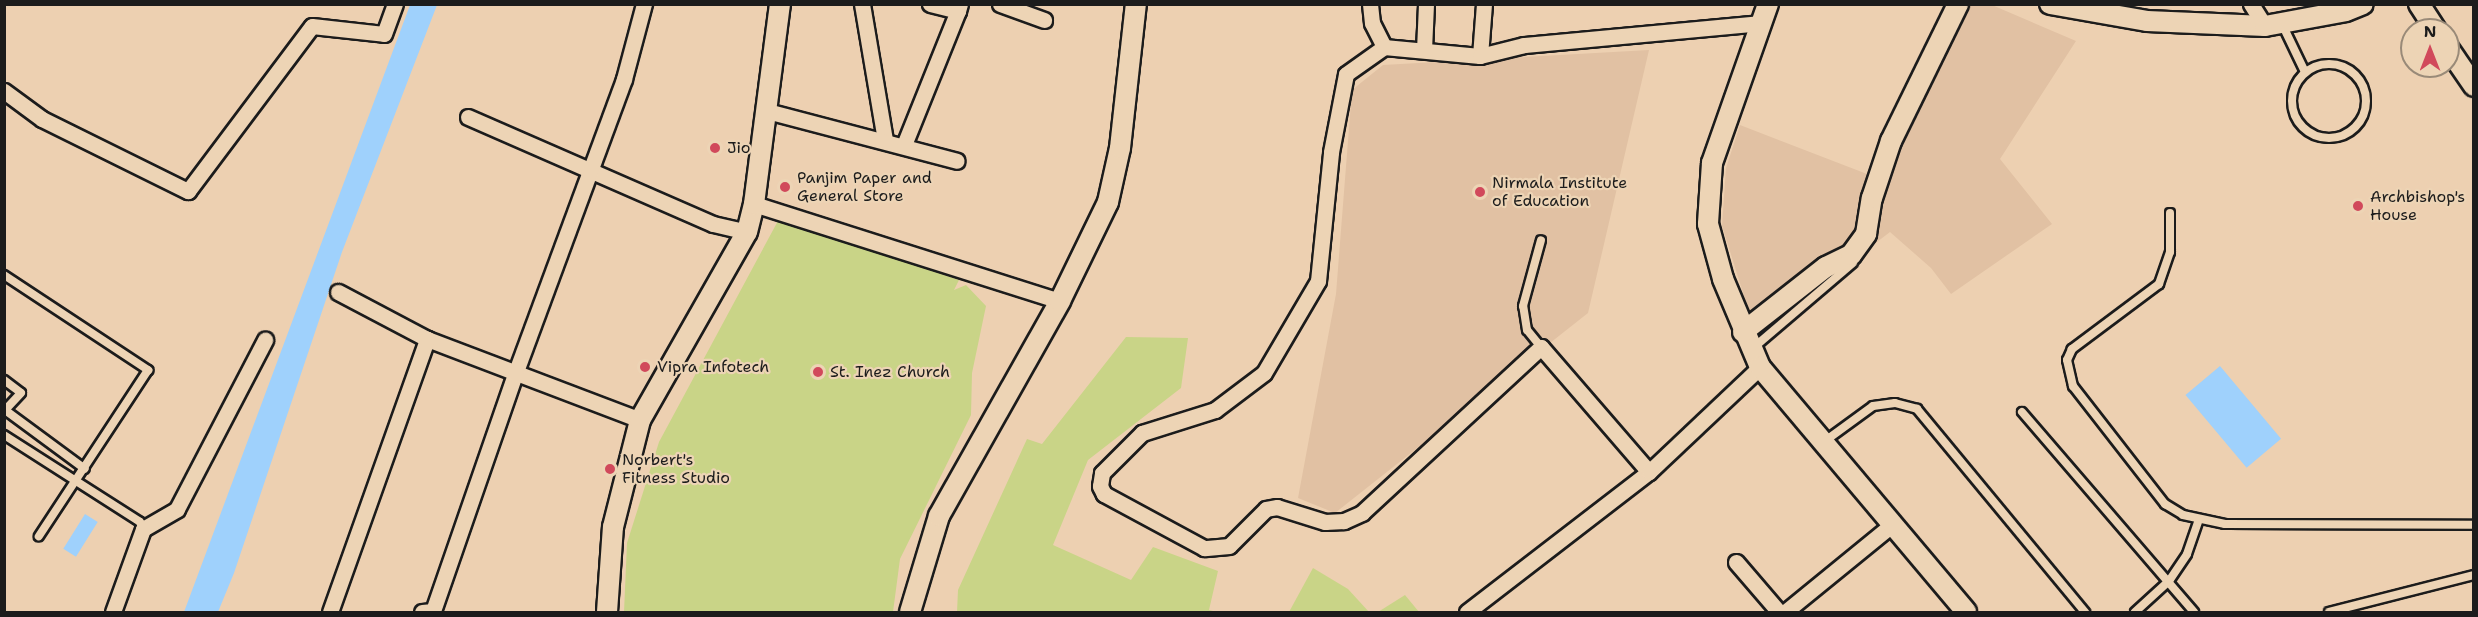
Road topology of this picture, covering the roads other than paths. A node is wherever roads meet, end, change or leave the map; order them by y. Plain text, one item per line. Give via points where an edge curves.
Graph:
1 (395, 4) edge
2 (644, 4) edge
3 (780, 4) edge
4 (862, 4) edge
5 (930, 4) edge
6 (1000, 4) edge
7 (1136, 4) edge
8 (1370, 4) edge
9 (1426, 4) edge
10 (1484, 4) edge
11 (1768, 4) edge
12 (1958, 4) edge
13 (2050, 4) edge
14 (2251, 4) edge
15 (2362, 4) edge
16 (2419, 4) edge
17 (959, 8) edge
18 (2428, 18) edge
19 (1044, 20) dead end
20 (1762, 23) junction
21 (2273, 24) junction
22 (1384, 48) junction
23 (1424, 50) junction
24 (1480, 56) junction
25 (2460, 66) edge
26 (2305, 72) junction
27 (2474, 86) edge
28 (4, 91) edge
29 (767, 111) junction
30 (468, 117) dead end
31 (885, 140) junction
32 (904, 145) junction
33 (957, 161) dead end
34 (591, 170) junction
35 (754, 204) junction
36 (2170, 213) dead end
37 (747, 232) junction
38 (1541, 240) dead end
39 (1853, 263) dead end
40 (4, 275) edge
41 (338, 292) dead end
42 (1060, 301) junction
43 (1743, 332) junction
44 (427, 339) junction
45 (265, 340) dead end
46 (1541, 347) junction
47 (1755, 359) junction
48 (515, 374) junction
49 (4, 380) edge
50 (2022, 412) dead end
51 (640, 420) junction
52 (4, 435) edge
53 (1821, 444) junction
54 (85, 469) junction
55 (1649, 472) junction
56 (77, 481) junction
57 (2199, 520) junction
58 (1893, 524) junction
59 (2474, 525) edge
60 (144, 529) junction
61 (39, 536) dead end
62 (1736, 562) dead end
63 (2474, 575) edge
64 (2169, 580) junction
65 (113, 612) edge
66 (330, 612) edge
67 (422, 612) edge
68 (607, 612) edge
69 (910, 612) edge
70 (1467, 612) edge
71 (1779, 612) edge
72 (1785, 612) edge
73 (1966, 612) edge
74 (2085, 612) edge
75 (2134, 612) edge
76 (2194, 612) edge
77 (2329, 612) edge

1 - 28 street via 384,34 312,26 188,191 42,119
2 - 34 street via 624,79
3 - 29 main road
4 - 31 street
5 - 17 street
6 - 19 street
7 - 42 main road via 1120,148 1108,202
8 - 22 street via 1372,23
9 - 23 street
10 - 24 street
11 - 20 main road
12 - 43 main road via 1891,141 1872,198 1866,234 1851,255 1826,267
13 - 21 main road via 2147,21
14 - 21 street
15 - 21 main road via 2346,11
16 - 18 main road
17 - 32 street
20 - 24 street via 1524,45
20 - 43 main road via 1712,163 1708,224
21 - 26 lane
22 - 23 street
22 - 46 street via 1346,74 1331,152 1318,281 1264,373 1215,410 1142,433 1102,473 1104,494 1204,548 1229,546 1266,509 1277,507 1325,522 1344,521 1362,513
23 - 24 street
25 - 27 main road
26 - 26 lane via 2328,64 2352,71 2360,80 2367,104 2361,121 2348,134 2324,138 2302,127 2295,117 2292,93
29 - 31 street
29 - 35 main road
30 - 34 street
31 - 32 street
32 - 33 street
34 - 37 street via 713,224
34 - 48 street
35 - 37 main road
35 - 42 street
36 - 57 lane via 2170,252 2159,284 2072,349 2068,372 2073,386 2164,504
37 - 51 main road
38 - 46 lane via 1523,306 1527,330
39 - 47 lane
40 - 54 lane via 148,369
41 - 44 street
42 - 69 main road via 939,516
43 - 47 main road
44 - 48 street
44 - 66 street
45 - 60 street via 177,509
46 - 55 street
47 - 53 main road
47 - 55 street
48 - 51 street
48 - 67 street via 434,611
49 - 54 lane via 21,393 4,410
50 - 64 lane
51 - 68 main road via 613,527
52 - 56 lane
53 - 58 main road
53 - 74 lane via 1873,406 1895,403 1917,409
54 - 56 lane
55 - 70 street
56 - 60 lane via 140,522
56 - 61 lane
57 - 59 lane via 2225,524
57 - 64 lane via 2187,554
58 - 72 street
58 - 73 main road
60 - 65 street
62 - 71 street
63 - 77 lane
64 - 75 lane
64 - 76 lane

